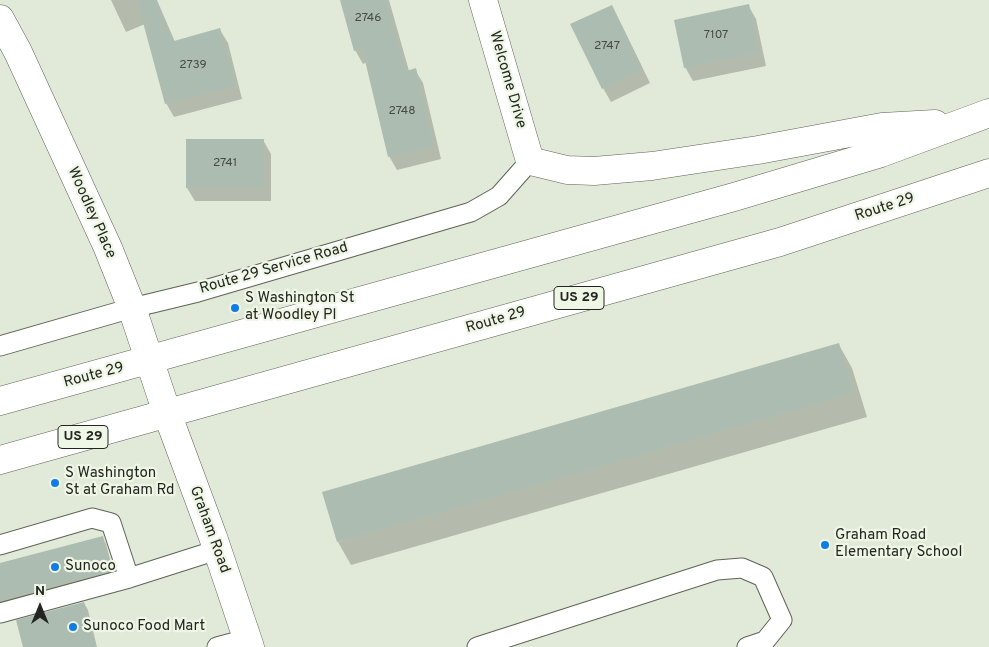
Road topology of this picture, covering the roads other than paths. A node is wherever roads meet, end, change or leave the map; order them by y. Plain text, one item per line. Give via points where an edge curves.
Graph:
1 (484, 0) edge
2 (0, 19) edge
3 (977, 118) edge
4 (530, 161) junction
5 (989, 174) edge
6 (132, 308) junction
7 (0, 346) edge
8 (149, 361) junction
9 (0, 401) edge
10 (166, 414) junction
11 (0, 460) edge
12 (0, 545) edge
13 (217, 550) junction
14 (129, 578) junction
15 (0, 613) edge
16 (248, 643) edge
17 (217, 647) edge
18 (477, 647) edge
19 (747, 647) edge

1 - 4 main road, Welcome Drive
2 - 6 main road, Woodley Place via 104,239
3 - 4 main road via 882,127 652,166 567,170
3 - 8 main road, Route 29 via 881,153 734,197
4 - 6 lane, Route 29 Service Road via 499,196 471,212 198,292
5 - 10 main road, Route 29 / US 29 via 780,242
6 - 7 lane, Route 29 Service Road
6 - 8 main road, Woodley Place
8 - 9 main road, Route 29
8 - 10 main road, Woodley Place
10 - 11 main road, Route 29 / US 29
10 - 13 main road, Graham Road
12 - 14 lane via 92,518 111,523
13 - 14 lane
13 - 16 main road, Graham Road
14 - 15 lane
16 - 17 lane
18 - 19 lane via 717,570 742,568 763,577 782,620 765,641

